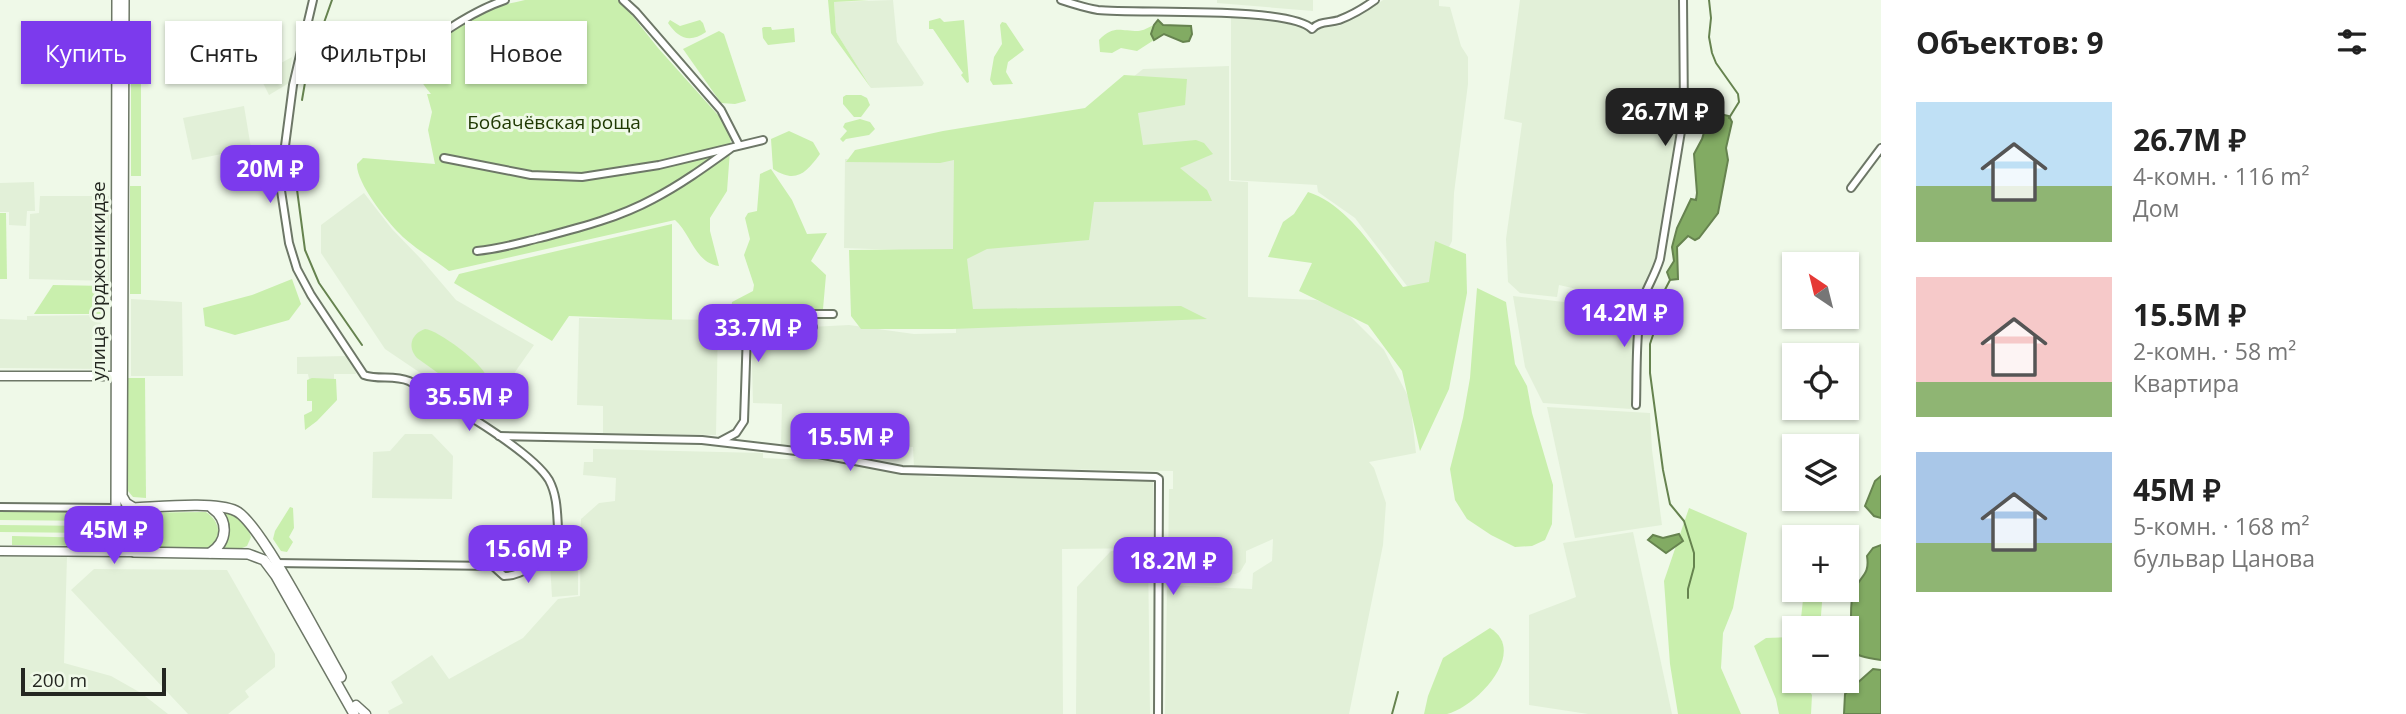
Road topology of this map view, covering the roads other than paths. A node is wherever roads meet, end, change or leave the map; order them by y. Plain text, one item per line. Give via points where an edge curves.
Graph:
1 (117, 0) edge
2 (124, 0) edge
3 (313, 0) edge
4 (505, 0) edge
5 (623, 0) edge
6 (1061, 0) edge
7 (1375, 0) edge
8 (1683, 0) edge
9 (451, 28) edge
10 (764, 140) dead end
11 (739, 145) junction
12 (731, 148) junction
13 (1881, 148) edge
14 (443, 158) dead end
15 (1851, 188) dead end
16 (477, 251) dead end
17 (119, 287) junction
18 (833, 314) dead end
19 (752, 326) junction
20 (813, 327) dead end
21 (0, 376) edge
22 (115, 376) junction
23 (1636, 405) dead end
24 (498, 436) junction
25 (721, 442) junction
26 (0, 507) edge
27 (210, 507) junction
28 (114, 508) junction
29 (134, 508) junction
30 (256, 531) junction
31 (114, 532) junction
32 (0, 551) edge
33 (94, 551) junction
34 (134, 552) junction
35 (210, 553) junction
36 (240, 554) junction
37 (273, 564) junction
38 (357, 712) edge
39 (1158, 714) edge

1 - 17 main road, улица Орджоникидзе
2 - 17 main road, улица Орджоникидзе
3 - 24 street via 291,95 280,184 297,269 364,375 407,380
4 - 9 street
5 - 11 street via 721,110
6 - 7 street via 1097,9 1275,17 1306,23 1312,29
8 - 23 street via 1684,113 1660,259 1644,296
10 - 11 street
11 - 12 street
12 - 14 street via 659,165 563,178
12 - 16 street via 685,181 618,214 564,232
13 - 15 street
17 - 22 main road, улица Орджоникидзе
17 - 29 main road, улица Орджоникидзе via 121,495
18 - 19 street via 784,316
19 - 20 street
19 - 25 street via 745,348 744,421
21 - 22 street
22 - 28 main road, улица Орджоникидзе
24 - 25 street
24 - 37 street via 536,464 552,486 559,545 554,556 512,576 504,576 493,566
25 - 39 street via 902,470 1159,479
26 - 28 street
27 - 29 main road
27 - 30 main road via 237,512
27 - 35 main road via 220,515 225,530 220,545
28 - 29 street
28 - 31 main road, улица Орджоникидзе
30 - 36 main road via 254,548
30 - 37 main road
31 - 33 street via 108,546
31 - 34 main road via 121,545
32 - 33 street
33 - 34 street
34 - 35 main road
35 - 36 main road
36 - 37 main road via 256,555
37 - 38 main road

